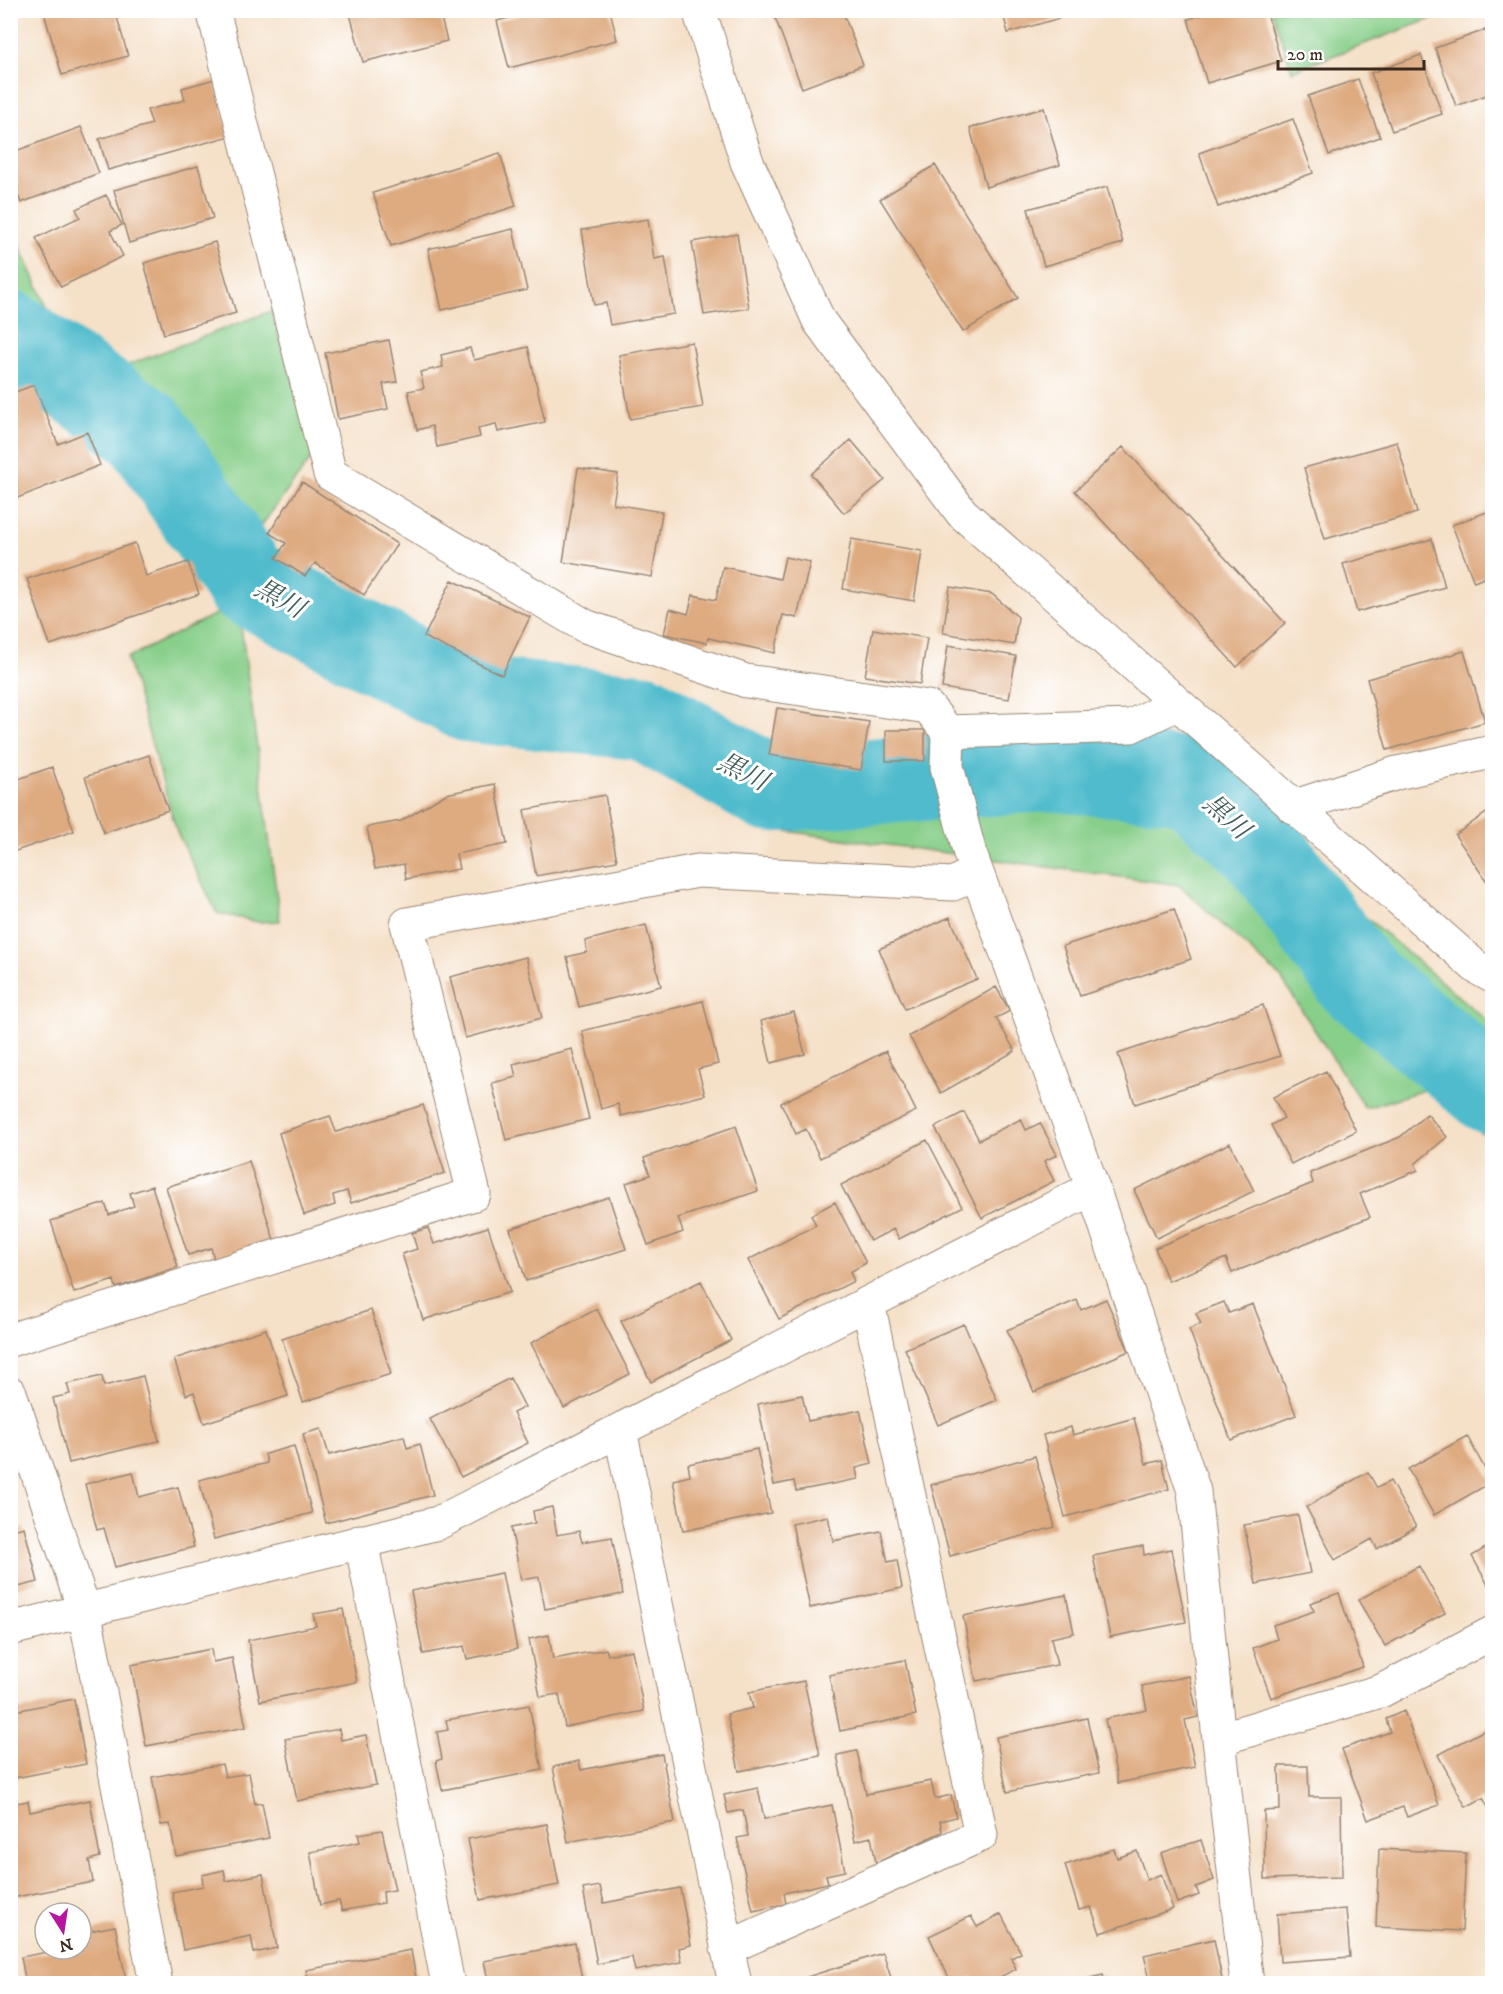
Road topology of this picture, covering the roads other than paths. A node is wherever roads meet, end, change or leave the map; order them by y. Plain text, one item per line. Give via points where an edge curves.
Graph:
1 (213, 10) edge
2 (699, 10) edge
3 (1177, 704) junction
4 (948, 732) junction
5 (1492, 752) edge
6 (1293, 807) junction
7 (973, 863) junction
8 (1492, 976) edge
9 (1093, 1188) junction
10 (868, 1303) junction
11 (10, 1340) edge
12 (10, 1393) edge
13 (620, 1430) junction
14 (361, 1541) junction
15 (84, 1609) junction
16 (10, 1629) edge
17 (1492, 1633) edge
18 (1219, 1739) junction
19 (727, 1948) junction
20 (156, 1983) edge
21 (448, 1983) edge
22 (735, 1983) edge
23 (1246, 1983) edge

1 - 4 street via 330,474 585,626 746,681 928,707
2 - 3 street via 747,162 819,321 962,513
3 - 4 street via 1131,726
3 - 6 street
4 - 7 street via 947,767
5 - 6 street via 1397,773
6 - 8 street via 1476,967
7 - 9 street
7 - 11 street via 953,884 698,871 407,924 474,1194
9 - 10 street
9 - 18 street via 1194,1491
10 - 13 street
10 - 19 street via 981,1835
12 - 15 street
13 - 14 street via 438,1523
13 - 19 street
14 - 15 street
14 - 21 street
15 - 16 street
15 - 20 street
17 - 18 street via 1381,1691
18 - 23 street
19 - 22 street

